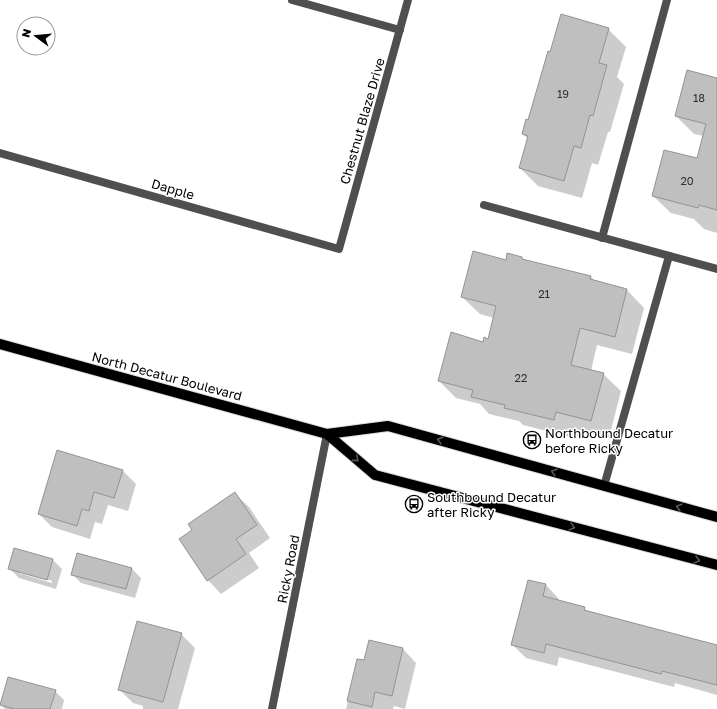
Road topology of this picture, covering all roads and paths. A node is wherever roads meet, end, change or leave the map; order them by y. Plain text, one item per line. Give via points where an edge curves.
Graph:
1 (292, 0) edge
2 (408, 0) edge
3 (667, 0) edge
4 (400, 30) junction
5 (0, 153) edge
6 (484, 205) dead end
7 (602, 238) junction
8 (339, 249) joint
9 (669, 256) junction
10 (717, 269) edge
11 (0, 344) edge
12 (327, 434) junction
13 (604, 486) junction
14 (717, 517) edge
15 (717, 565) edge
16 (272, 709) edge

1 - 4 street
2 - 4 street, Chestnut Blaze Drive
3 - 7 street
4 - 8 street, Chestnut Blaze Drive
5 - 8 street, Dapple
6 - 7 street
7 - 9 street
9 - 10 street
9 - 13 street
11 - 12 main road, North Decatur Boulevard
13 -> 12 main road, North Decatur Boulevard via 388,426
12 -> 15 main road, North Decatur Boulevard via 375,476
12 - 16 street, Ricky Road
14 -> 13 main road, North Decatur Boulevard

